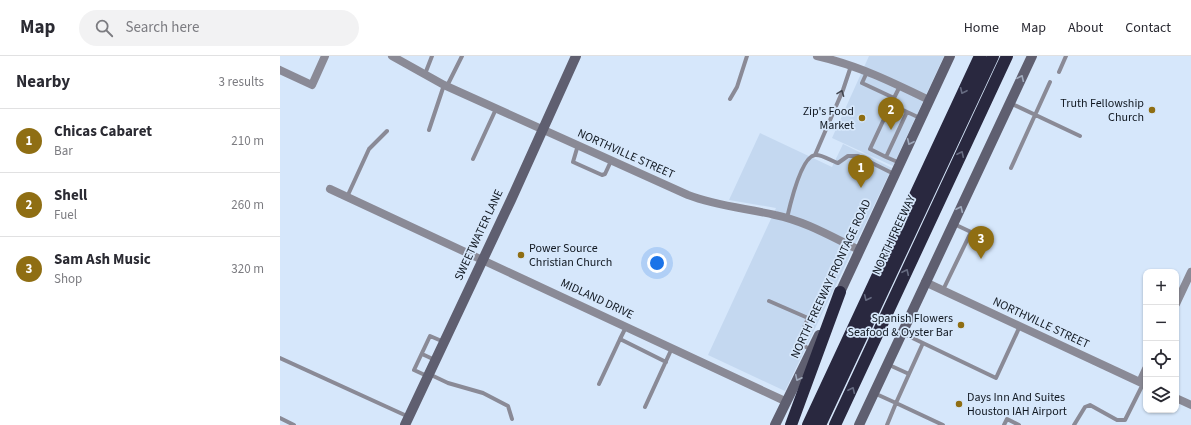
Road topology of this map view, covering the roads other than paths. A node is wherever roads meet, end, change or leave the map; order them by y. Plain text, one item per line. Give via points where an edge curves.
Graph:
1 (325, 56) edge
2 (392, 56) edge
3 (432, 56) edge
4 (462, 56) edge
5 (576, 56) edge
6 (747, 56) edge
7 (816, 56) edge
8 (980, 56) edge
9 (993, 56) edge
10 (1007, 56) edge
11 (1032, 56) edge
12 (1066, 56) edge
13 (946, 57) edge
14 (852, 65) junction
15 (280, 70) edge
16 (867, 71) junction
17 (1059, 72) dead end
18 (425, 74) junction
19 (1050, 82) dead end
20 (446, 86) junction
21 (900, 86) junction
22 (894, 98) junction
23 (730, 99) dead end
24 (929, 100) junction
25 (1009, 103) junction
26 (891, 104) junction
27 (497, 108) junction
28 (907, 112) junction
29 (1034, 115) junction
30 (921, 118) junction
31 (542, 128) junction
32 (429, 130) dead end
33 (387, 131) dead end
34 (1080, 136) dead end
35 (578, 145) junction
36 (815, 155) junction
37 (886, 157) junction
38 (473, 159) dead end
39 (612, 160) junction
40 (900, 163) junction
41 (1011, 168) dead end
42 (895, 174) junction
43 (330, 189) dead end
44 (347, 197) junction
45 (787, 218) junction
46 (953, 223) junction
47 (859, 250) junction
48 (482, 260) junction
49 (1191, 272) edge
50 (925, 282) junction
51 (943, 291) junction
52 (840, 292) junction
53 (1179, 298) edge
54 (769, 301) dead end
55 (626, 326) junction
56 (1020, 326) junction
57 (901, 333) junction
58 (620, 339) junction
59 (444, 342) junction
60 (923, 343) junction
61 (673, 347) junction
62 (812, 350) junction
63 (422, 354) junction
64 (280, 358) edge
65 (435, 360) junction
66 (666, 362) junction
67 (887, 364) junction
68 (909, 374) junction
69 (428, 375) junction
70 (1143, 383) edge
71 (599, 384) dead end
72 (874, 393) junction
73 (1179, 399) edge
74 (787, 402) junction
75 (896, 403) junction
76 (1191, 405) edge
77 (645, 407) dead end
78 (280, 418) edge
79 (512, 419) dead end
80 (407, 421) edge
81 (294, 425) edge
82 (775, 425) edge
83 (791, 425) edge
84 (808, 425) edge
85 (820, 425) edge
86 (835, 425) edge
87 (859, 425) edge
88 (887, 425) edge
89 (943, 425) edge
90 (1004, 425) edge
91 (1019, 425) edge
92 (1074, 425) edge

1 - 15 street via 312,85
2 - 18 street, NORTHVILLE STREET
3 - 18 lane
4 - 20 lane
5 - 31 main road, SWEETWATER LANE
6 - 23 lane via 737,87
7 - 14 street
8 -> 84 highway, NORTH FREEWAY
9 - 85 highway, NORTH FREEWAY
86 -> 10 highway
25 -> 11 main road
12 - 17 lane
13 - 24 main road, NORTH FREEWAY FRONTAGE ROAD
14 - 16 street
36 -> 14 lane
16 - 21 street
16 - 22 lane via 862,83
18 - 20 street, NORTHVILLE STREET
19 - 29 lane
20 - 27 street, NORTHVILLE STREET
20 - 32 lane
21 - 22 lane
21 - 24 street
22 - 26 lane
24 - 30 main road, NORTH FREEWAY FRONTAGE ROAD
25 - 29 lane
46 -> 25 main road
26 - 28 lane
26 - 37 lane via 870,149
27 - 31 street, NORTHVILLE STREET
27 - 38 lane
28 - 30 lane
28 - 37 lane
29 - 34 lane
29 - 41 lane
30 -> 40 main road, NORTH FREEWAY FRONTAGE ROAD
31 - 35 street, NORTHVILLE STREET
31 - 48 main road, SWEETWATER LANE
33 - 44 lane via 369,149
35 - 39 street, NORTHVILLE STREET
35 - 39 lane via 573,162 598,174 605,174
36 - 42 lane via 838,163 848,156 858,156
36 - 45 lane via 806,162 792,196
37 - 40 lane
39 - 45 street, NORTHVILLE STREET via 705,201
40 - 42 main road, NORTH FREEWAY FRONTAGE ROAD
42 - 47 main road, NORTH FREEWAY FRONTAGE ROAD
43 - 44 street, MIDLAND DRIVE
44 - 48 street, MIDLAND DRIVE
45 - 47 street, NORTHVILLE STREET via 810,226
46 - 50 main road
46 - 51 lane via 970,232
47 - 52 main road, NORTH FREEWAY FRONTAGE ROAD
48 - 55 street, MIDLAND DRIVE
48 - 59 main road, SWEETWATER LANE
49 - 53 street
50 - 51 street, NORTHVILLE STREET
50 - 57 main road
51 - 56 street, NORTHVILLE STREET
52 - 62 main road, NORTH FREEWAY FRONTAGE ROAD
52 - 83 highway
54 - 62 lane via 808,318 798,340 800,344
55 - 58 lane
55 - 61 street, MIDLAND DRIVE
56 - 60 lane via 996,378
56 - 70 street, NORTHVILLE STREET
57 - 60 lane
57 - 67 main road
58 - 66 lane
58 - 71 lane
59 - 63 lane via 430,336
59 - 65 main road, SWEETWATER LANE
60 - 68 lane
61 - 66 lane
61 - 74 street, MIDLAND DRIVE
62 -> 74 main road, NORTH FREEWAY FRONTAGE ROAD
63 - 65 lane
63 - 69 lane via 414,370
64 - 80 lane
65 - 69 main road, SWEETWATER LANE
66 - 77 lane
67 - 68 lane
67 - 72 main road
68 - 75 lane
69 - 79 lane via 483,393 508,406
69 - 80 main road, SWEETWATER LANE
70 - 92 lane via 1127,419 1117,420 1096,407 1087,405
72 - 75 lane
72 - 87 main road
73 - 76 street
74 - 82 main road, NORTH FREEWAY FRONTAGE ROAD
75 - 88 lane
75 - 89 lane
78 - 81 lane
90 - 91 lane via 1007,419

